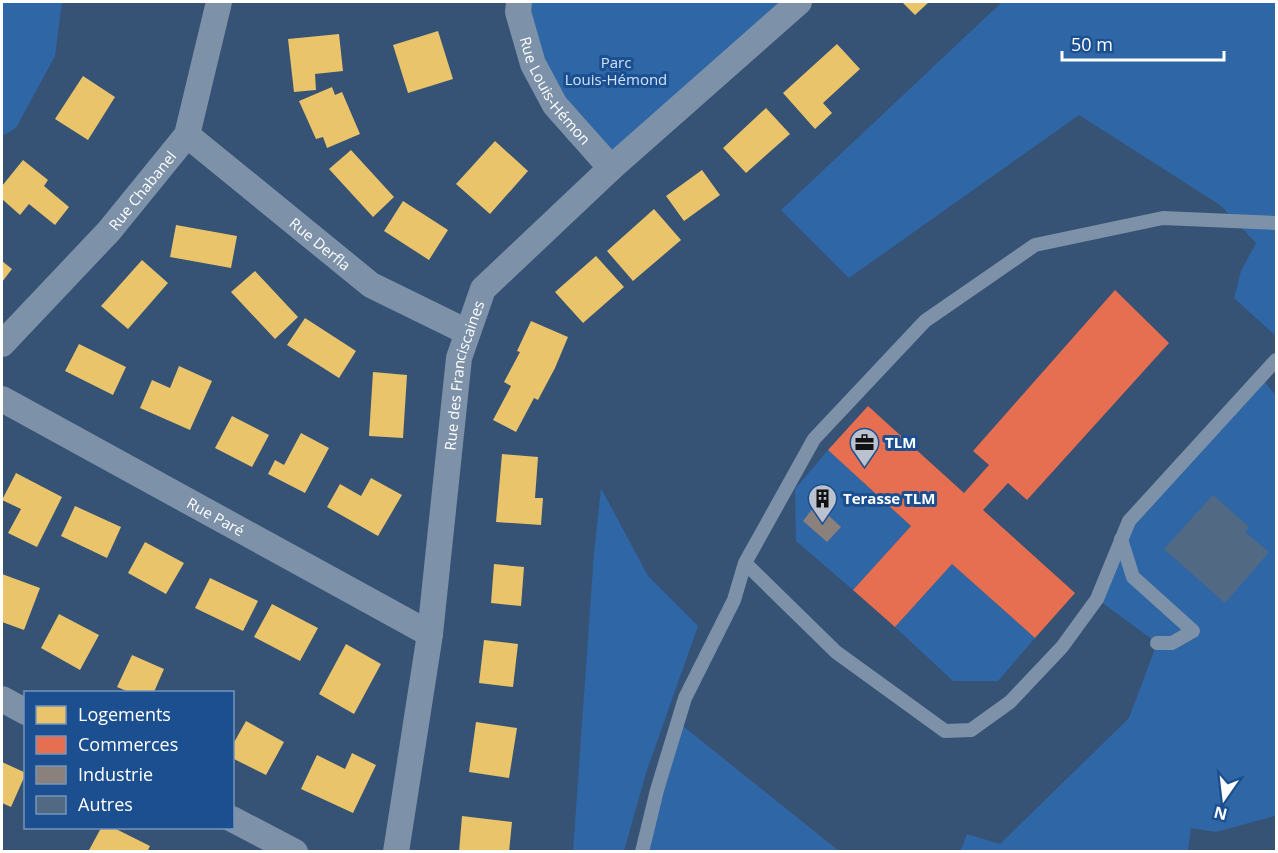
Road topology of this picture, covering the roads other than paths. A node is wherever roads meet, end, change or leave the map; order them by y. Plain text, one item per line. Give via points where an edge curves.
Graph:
1 (219, 2) edge
2 (519, 2) edge
3 (799, 2) edge
4 (187, 135) junction
5 (611, 168) junction
6 (1276, 223) edge
7 (467, 332) junction
8 (2, 344) edge
9 (1276, 360) edge
10 (2, 399) edge
11 (1121, 539) junction
12 (745, 563) junction
13 (430, 634) junction
14 (1157, 642) dead end
15 (2, 699) edge
16 (24, 711) edge
17 (234, 820) edge
18 (295, 852) edge
19 (396, 852) edge
20 (642, 852) edge

1 - 4 street, Rue Chabanel
2 - 5 street, Rue Louis-Hémon via 518,12 532,64 549,95
3 - 5 street, Rue des Franciscaines
4 - 7 street, Rue Derfla via 371,285
4 - 8 street, Rue Chabanel via 109,231
5 - 7 street, Rue des Franciscaines via 483,290
6 - 12 lane via 1163,218 1035,245 925,321 814,439
7 - 13 street, Rue des Franciscaines via 459,358
9 - 11 lane via 1129,521
10 - 13 street, Rue Paré
11 - 12 lane via 1097,598 1062,647 1010,702 971,730 945,731 836,652
11 - 14 lane via 1133,578 1194,631 1172,642
12 - 20 lane via 734,600 685,698
13 - 19 street, Rue des Franciscaines
15 - 16 street
17 - 18 street

